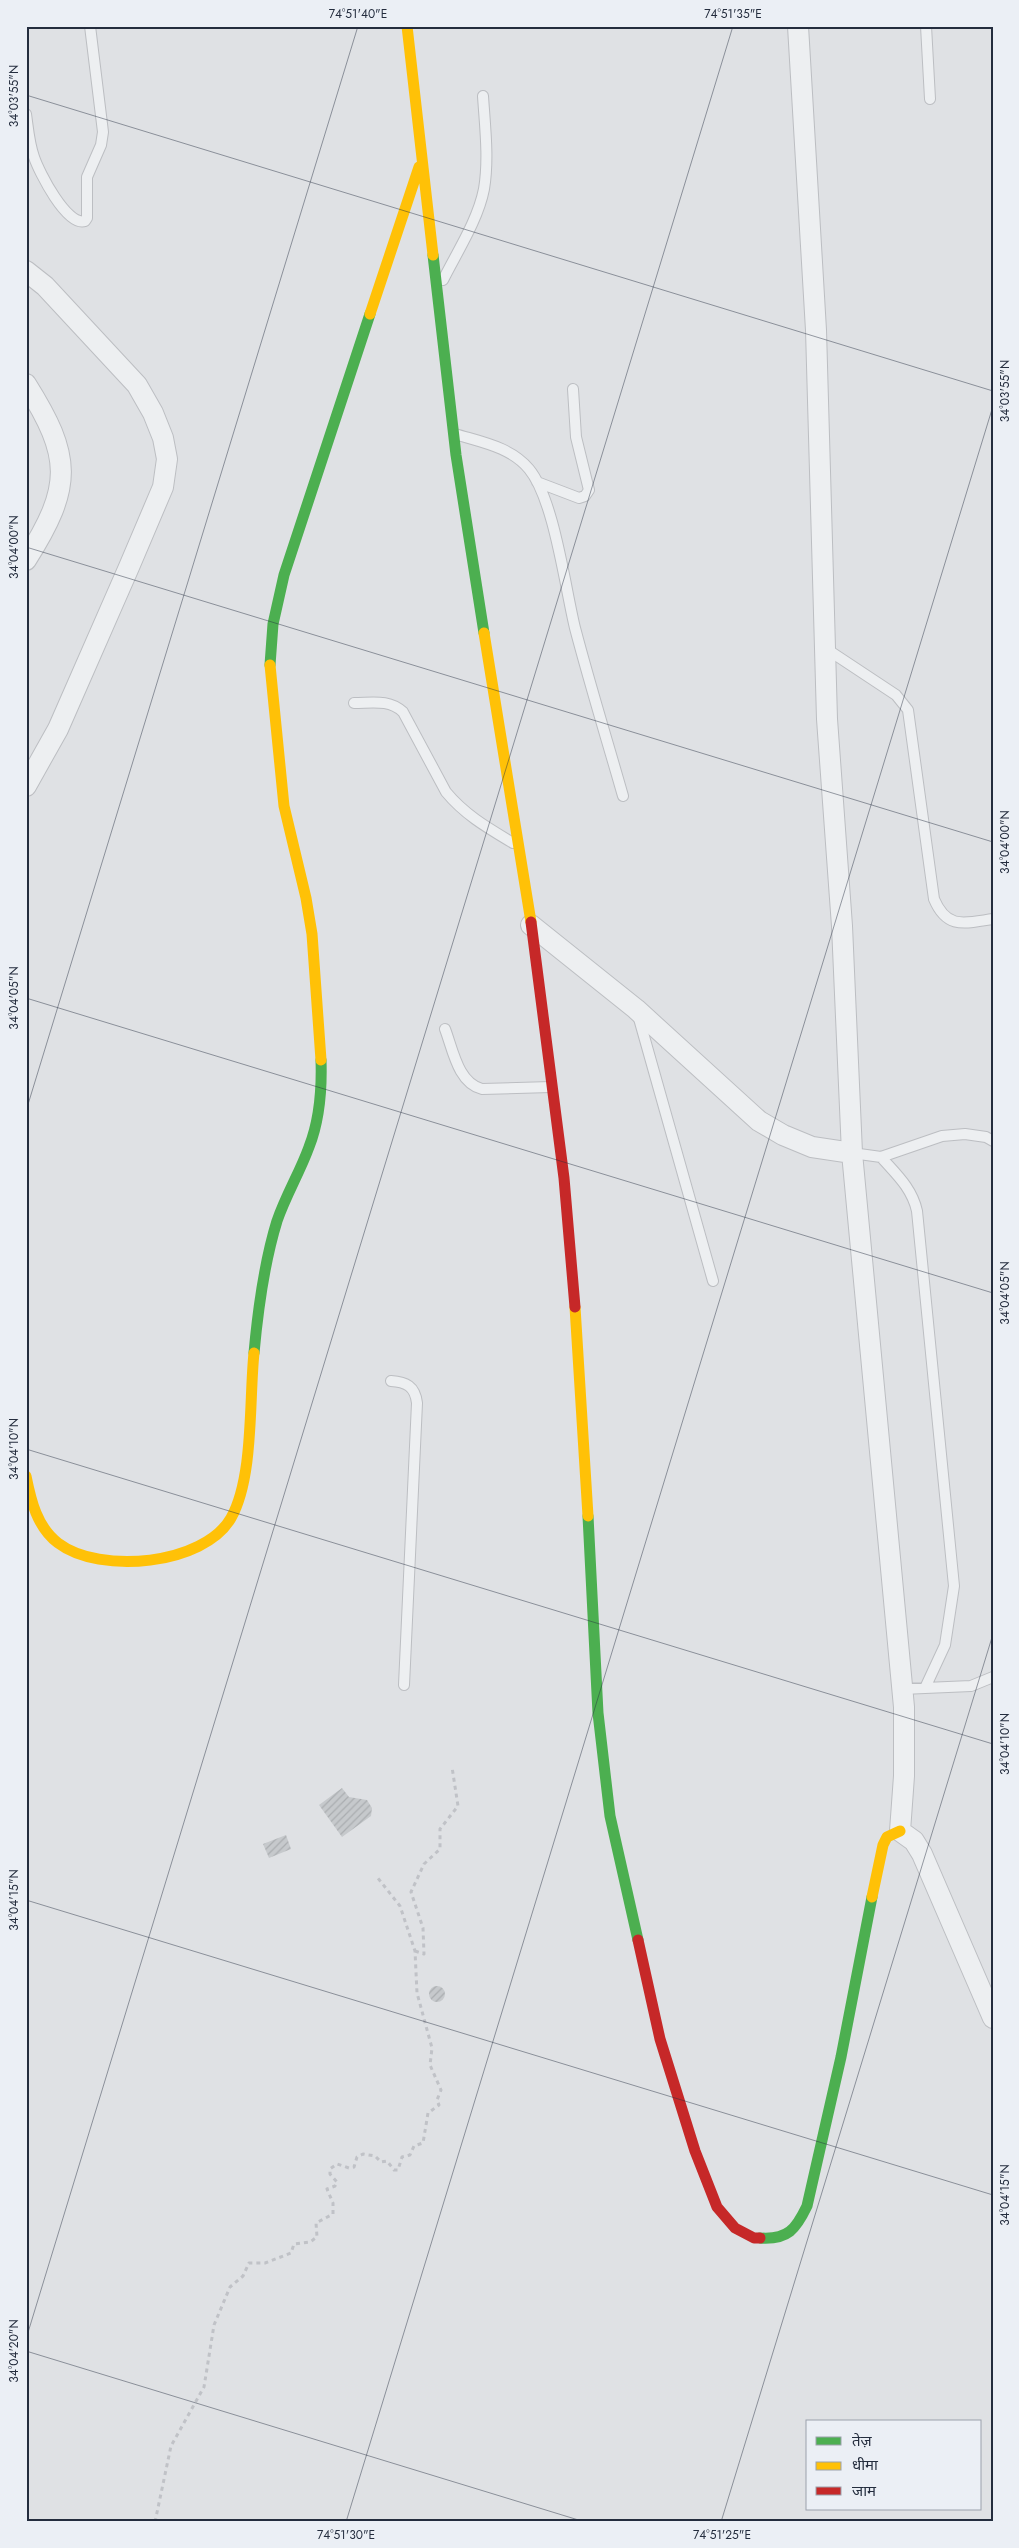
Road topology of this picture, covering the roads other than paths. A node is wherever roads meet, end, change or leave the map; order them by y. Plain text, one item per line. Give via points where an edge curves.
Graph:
1 (90, 26) edge
2 (407, 26) edge
3 (798, 26) edge
4 (926, 26) edge
5 (483, 96) dead end
6 (930, 99) dead end
7 (26, 114) edge
8 (422, 158) junction
9 (26, 271) edge
10 (437, 292) junction
11 (26, 384) edge
12 (573, 389) dead end
13 (454, 434) junction
14 (537, 482) junction
15 (26, 560) edge
16 (824, 648) junction
17 (354, 703) dead end
18 (26, 786) edge
19 (623, 796) dead end
20 (518, 847) junction
21 (993, 919) edge
22 (531, 925) junction
23 (636, 1009) junction
24 (445, 1029) dead end
25 (552, 1086) junction
26 (993, 1141) edge
27 (852, 1153) junction
28 (881, 1157) junction
29 (713, 1281) dead end
30 (391, 1381) dead end
31 (26, 1476) edge
32 (993, 1677) edge
33 (404, 1685) dead end
34 (925, 1688) junction
35 (902, 1689) junction
36 (900, 1831) junction
37 (993, 2018) edge

1 - 7 lane via 103,132 87,178 85,221 78,221 67,214 46,182 34,157
2 - 8 street
3 - 16 street via 816,330
4 - 6 lane
5 - 10 lane via 484,189
8 - 10 street
8 - 31 street via 284,575 275,614 270,653 272,704 285,814 306,898 315,961 321,1096 314,1136 288,1190 270,1249 254,1348 244,1475 234,1509 223,1531 204,1544 166,1557 134,1562 86,1557 56,1543 40,1523 30,1500
9 - 18 street via 45,286 137,385 163,438 167,460 163,487 129,567 58,728
10 - 13 street
11 - 15 street via 47,420 63,469 60,490 51,513
12 - 14 lane via 576,437 588,490 580,498
13 - 14 lane via 504,449 518,458
13 - 20 street
14 - 19 lane via 545,495 576,628
16 - 21 lane via 896,695 908,710 934,899 938,908 953,922 964,924
16 - 27 street via 842,926
17 - 20 lane via 396,706 455,804
20 - 22 street
22 - 23 street
22 - 25 street
23 - 27 street via 759,1121 812,1147
23 - 29 lane
24 - 25 lane via 466,1081 474,1087
25 - 36 street via 564,1178 581,1378 598,1713 610,1816 660,2039 694,2151 716,2207 735,2228 754,2238 773,2239 789,2233 807,2206 841,2057 883,1845 887,1837
26 - 28 lane via 965,1134 942,1136
27 - 28 lane
27 - 35 street
28 - 34 lane via 905,1184 918,1211 954,1576 945,1645
30 - 33 lane via 404,1382 412,1388 417,1403
32 - 34 lane via 971,1686
34 - 35 lane
35 - 36 street via 904,1776
36 - 37 street via 914,1841 922,1854

